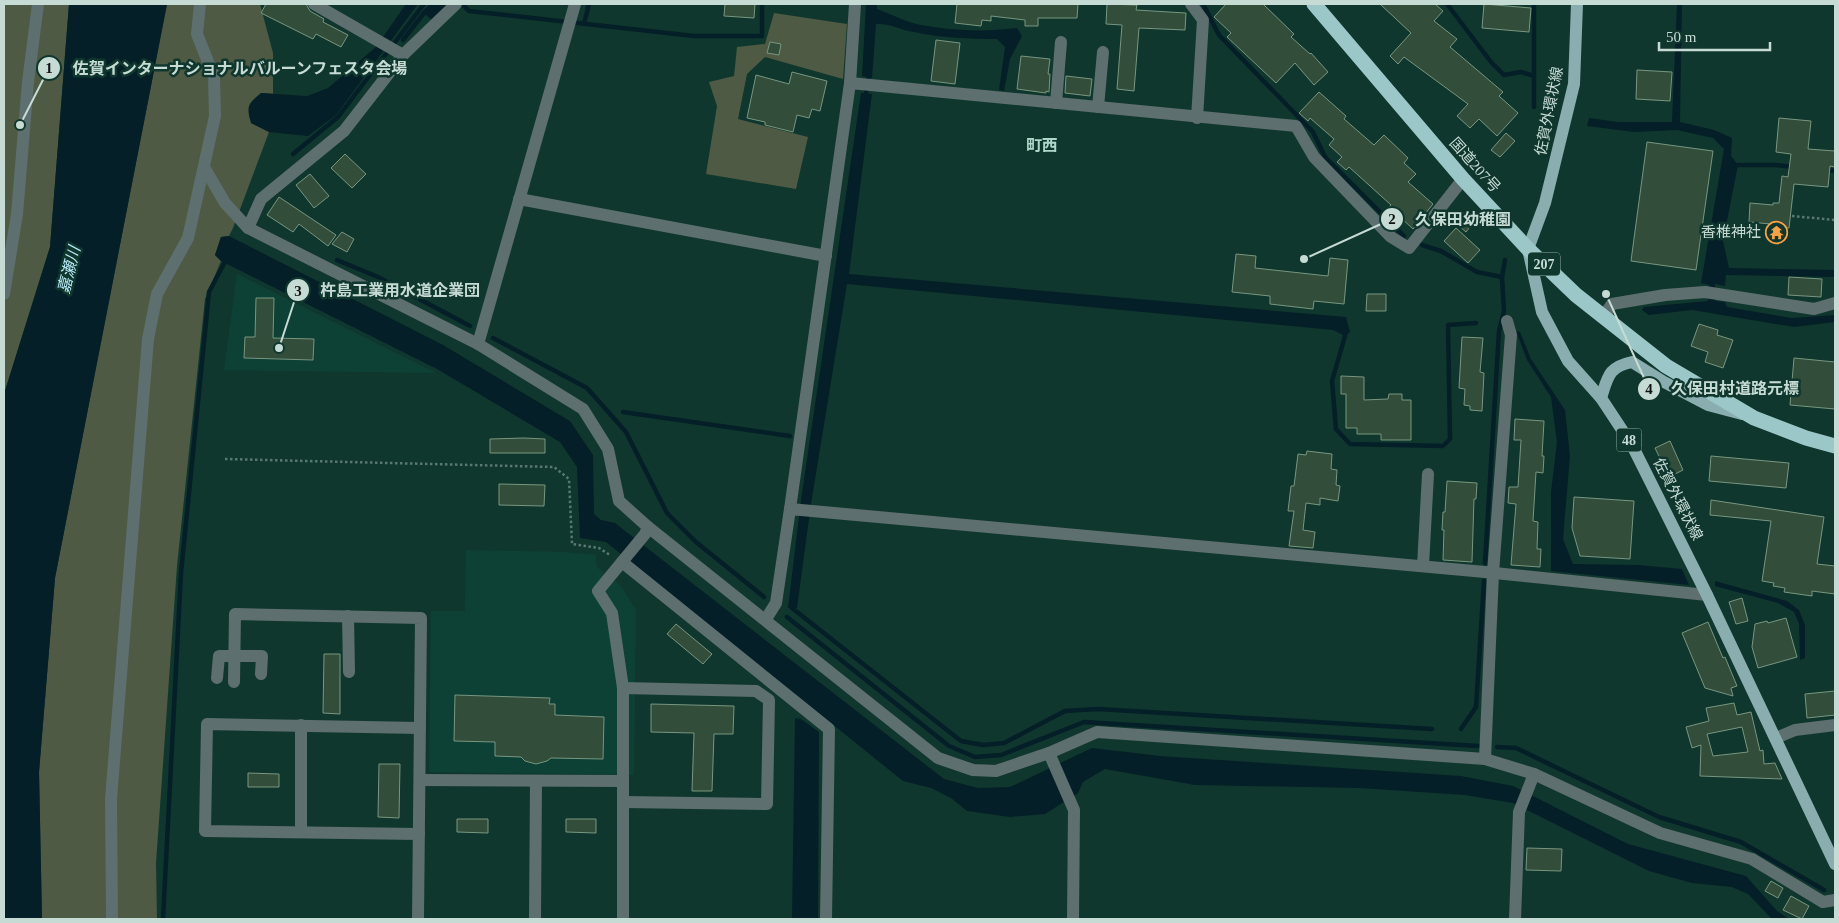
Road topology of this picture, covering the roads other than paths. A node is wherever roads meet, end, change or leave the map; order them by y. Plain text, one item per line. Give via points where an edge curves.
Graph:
1 (38, 4) edge
2 (200, 4) edge
3 (314, 4) edge
4 (456, 4) edge
5 (855, 4) edge
6 (1191, 4) edge
7 (1314, 4) edge
8 (1577, 4) edge
9 (571, 16) edge
10 (1061, 42) dead end
11 (398, 52) junction
12 (1103, 52) dead end
13 (856, 84) junction
14 (1056, 103) junction
15 (1098, 107) junction
16 (1197, 118) junction
17 (204, 167) junction
18 (1463, 179) junction
19 (519, 199) junction
20 (248, 228) junction
21 (1528, 248) junction
22 (826, 256) junction
23 (4, 294) edge
24 (1835, 303) edge
25 (1603, 317) junction
26 (1507, 322) dead end
27 (478, 344) junction
28 (1601, 398) junction
29 (1754, 418) junction
30 (1835, 446) edge
31 (1428, 474) dead end
32 (793, 509) junction
33 (647, 531) junction
34 (623, 561) junction
35 (1423, 566) junction
36 (1493, 573) junction
37 (1708, 595) junction
38 (348, 616) junction
39 (766, 619) junction
40 (234, 656) junction
41 (349, 672) dead end
42 (261, 674) dead end
43 (217, 678) dead end
44 (234, 682) dead end
45 (623, 688) junction
46 (1835, 725) edge
47 (301, 726) junction
48 (420, 728) junction
49 (1776, 738) junction
50 (1049, 753) junction
51 (1485, 759) junction
52 (1534, 774) junction
53 (420, 780) junction
54 (536, 781) junction
55 (623, 781) junction
56 (623, 802) junction
57 (301, 832) junction
58 (419, 834) junction
59 (1835, 864) edge
60 (1835, 900) edge
61 (112, 919) edge
62 (418, 919) edge
63 (535, 919) edge
64 (623, 919) edge
65 (826, 919) edge
66 (1073, 919) edge
67 (1515, 919) edge

1 - 23 street via 16,214
2 - 17 street via 197,34 214,77 215,96 215,116
3 - 11 street
4 - 11 street
5 - 13 street
6 - 16 street via 1203,20
7 - 18 highway, 国道207号 / 207
8 - 21 main road, 佐賀外環状線 via 1574,84 1545,203
9 - 19 street
10 - 14 street
11 - 20 street via 344,131 261,199
12 - 15 street
13 - 14 street
13 - 22 street
14 - 15 street
15 - 16 street
16 - 18 street via 1296,126 1314,157 1391,237 1409,248
17 - 20 street via 225,203
17 - 61 street via 188,238 157,294 148,339 111,799
18 - 21 highway, 国道207号 / 207
19 - 22 street
19 - 27 street
20 - 27 street
21 - 25 highway, 国道207号 / 207
21 - 28 main road, 佐賀外環状線 / 48 via 1542,312 1568,361
22 - 32 street
24 - 25 street via 1814,309 1712,293 1664,294 1612,304
25 - 29 highway, 国道207号 / 207 via 1666,366
26 - 36 street via 1511,335
27 - 33 street via 583,409 608,448 619,501
28 - 29 main road via 1612,370 1632,362 1708,405
28 - 37 main road, 佐賀外環状線 / 48 via 1632,445
29 - 30 highway, 国道207号 / 207
31 - 35 street
32 - 35 street
32 - 39 street via 776,603
33 - 34 street
33 - 39 street
34 - 45 street via 598,591 612,613
34 - 65 street via 830,729
35 - 36 street
36 - 37 street
36 - 51 street
37 - 49 main road, 佐賀外環状線 / 48
38 - 40 street via 235,614
38 - 41 street
38 - 48 street via 421,618
39 - 50 street via 938,758 973,770 996,772
40 - 42 street via 262,656
40 - 43 street via 219,656
40 - 44 street
45 - 55 street
45 - 56 street via 756,691 770,700 767,804
46 - 49 street via 1795,730
47 - 48 street
47 - 57 street
47 - 57 street via 207,724 205,831
48 - 53 street
49 - 59 main road, 佐賀外環状線 / 48
50 - 51 street via 1097,732
50 - 66 street via 1074,810
51 - 52 street
52 - 60 street via 1660,833 1752,859 1823,902
52 - 67 street via 1519,812
53 - 54 street
53 - 58 street
54 - 55 street
54 - 63 street
55 - 56 street
56 - 64 street
57 - 58 street
58 - 62 street

